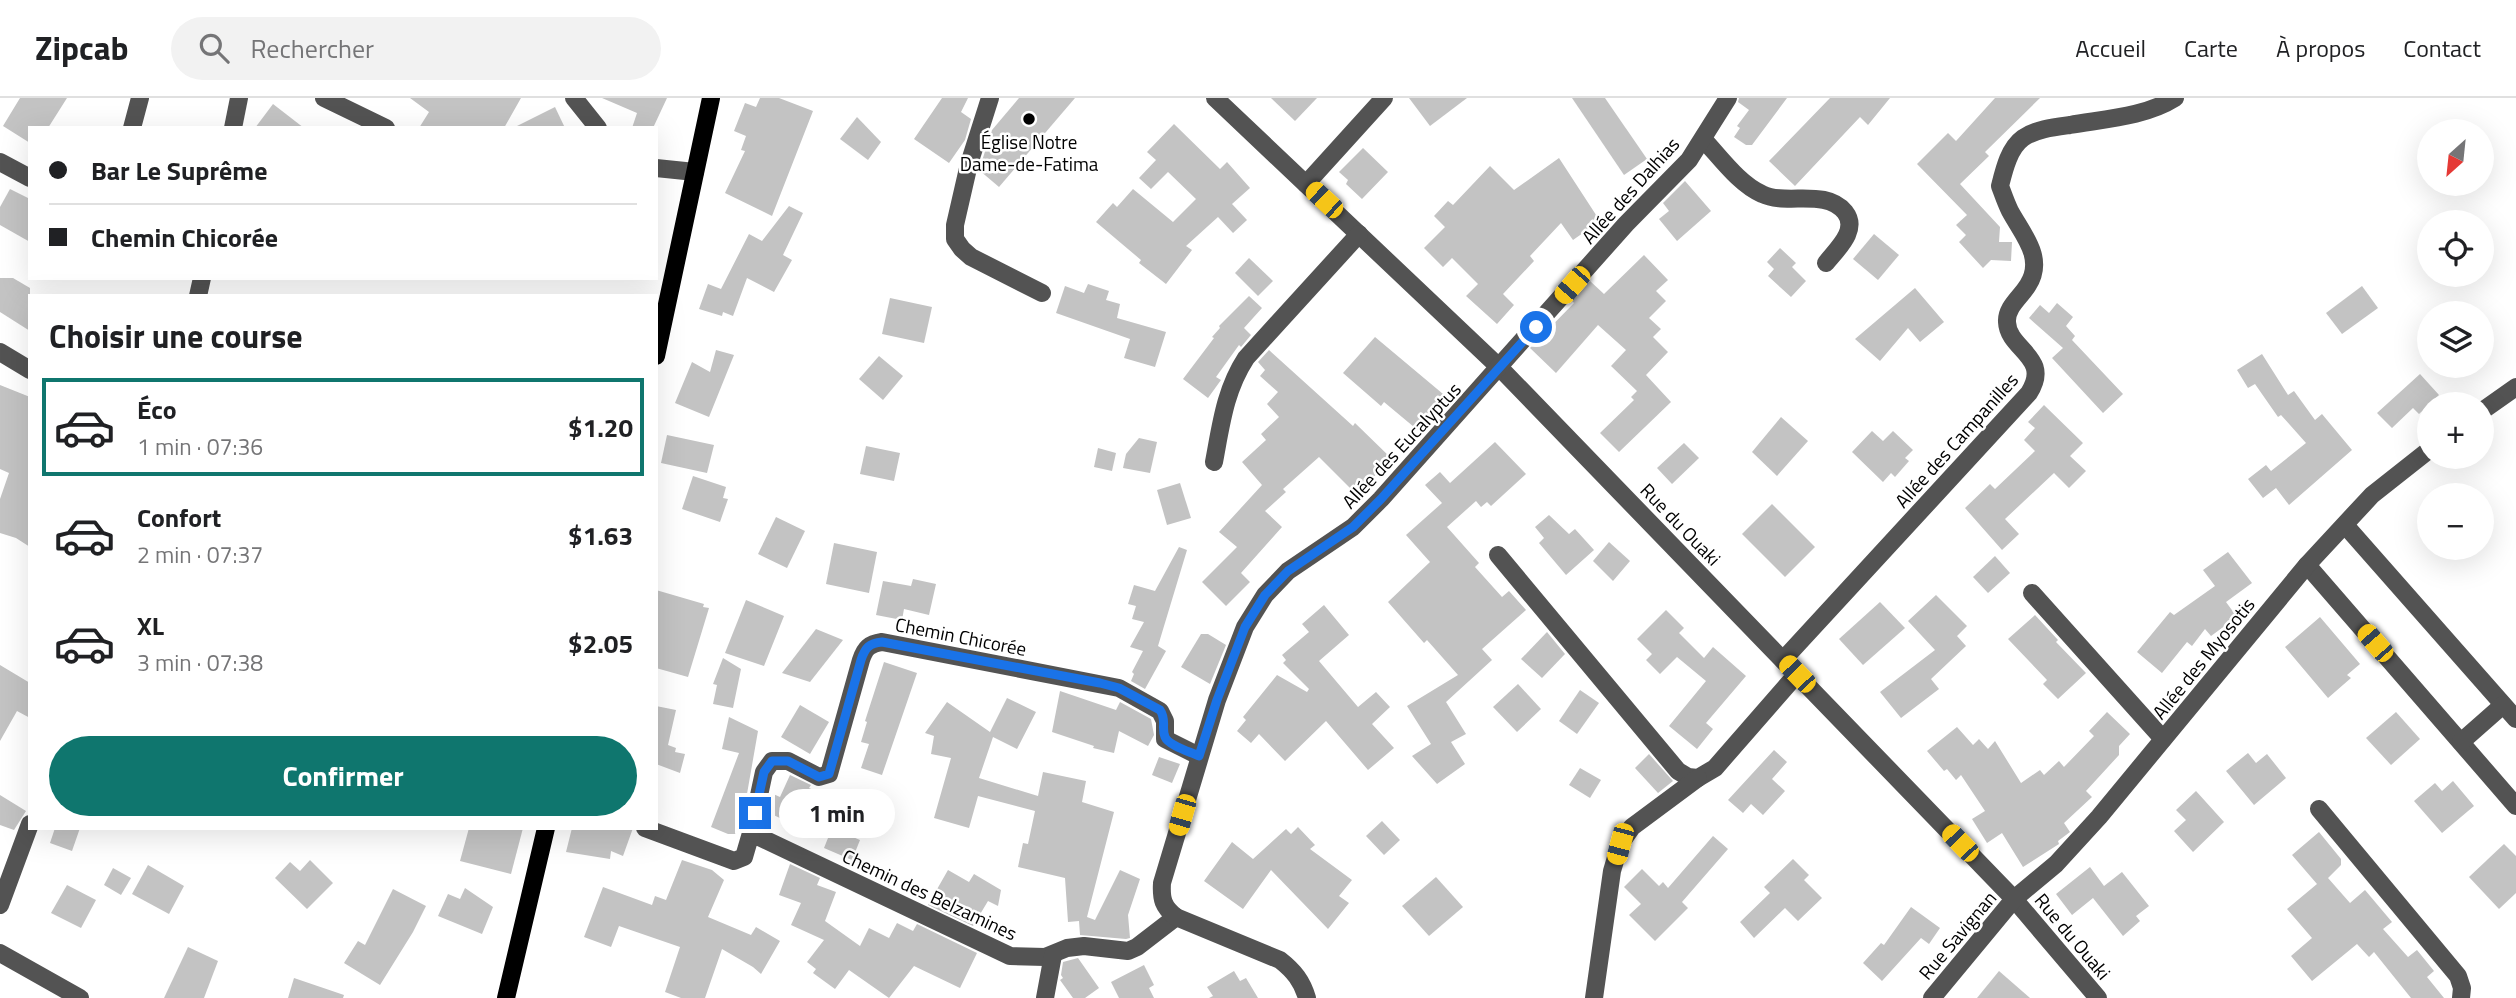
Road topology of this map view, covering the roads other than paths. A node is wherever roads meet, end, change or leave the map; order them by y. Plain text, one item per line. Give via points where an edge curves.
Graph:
1 (140, 98) edge
2 (239, 98) edge
3 (324, 98) edge
4 (574, 98) edge
5 (710, 98) edge
6 (990, 98) edge
7 (1215, 98) edge
8 (1384, 98) edge
9 (1728, 98) edge
10 (2175, 98) edge
11 (133, 126) edge
12 (233, 126) edge
13 (382, 126) edge
14 (596, 126) edge
15 (1703, 139) junction
16 (0, 162) edge
17 (658, 168) edge
18 (695, 172) junction
19 (28, 177) edge
20 (1306, 184) junction
21 (1359, 234) junction
22 (1826, 263) dead end
23 (1042, 293) dead end
24 (658, 347) edge
25 (0, 352) edge
26 (1500, 368) junction
27 (28, 369) edge
28 (2516, 387) edge
29 (2494, 403) edge
30 (2417, 459) edge
31 (1214, 462) dead end
32 (2344, 525) junction
33 (1498, 555) dead end
34 (2307, 565) junction
35 (2032, 593) dead end
36 (1783, 660) junction
37 (1797, 674) junction
38 (2503, 705) junction
39 (2516, 719) edge
40 (2163, 739) junction
41 (2460, 742) junction
42 (1199, 756) junction
43 (1698, 778) junction
44 (2516, 806) edge
45 (2319, 809) dead end
46 (28, 829) edge
47 (547, 830) edge
48 (650, 830) edge
49 (751, 833) junction
50 (2014, 899) junction
51 (0, 905) edge
52 (1176, 917) junction
53 (0, 953) edge
54 (1053, 955) junction
55 (80, 998) edge
56 (506, 998) edge
57 (1045, 998) edge
58 (1307, 998) edge
59 (1594, 998) edge
60 (1932, 998) edge
61 (2098, 998) edge
62 (2460, 998) edge

1 - 11 street
2 - 12 street
3 - 13 street
4 - 14 street
5 - 18 main road
6 - 23 street via 969,164 955,239 971,257
7 - 20 street, Rue du Ouaki
8 - 20 street
9 - 15 street, Allée des Dalhias
10 - 36 street, Allée des Campanilles via 2121,117 2048,128 2023,138 2007,159 2000,186 2035,256 2028,285 2006,320 2009,333 2029,354 2035,384
15 - 22 street via 1759,193 1783,200 1820,199 1842,209 1850,229
15 - 26 street, Allée des Dalhias
16 - 19 street
17 - 18 street
18 - 24 main road
20 - 21 street, Rue du Ouaki
21 - 26 street, Rue du Ouaki
21 - 31 street via 1234,376
25 - 27 street
26 - 36 street, Rue du Ouaki
26 - 42 street, Allée des Eucalyptus via 1353,527 1288,571 1265,595 1245,627
28 - 29 street
30 - 32 street, Allée des Myosotis via 2372,495
32 - 34 street, Allée des Myosotis
32 - 38 street
33 - 43 street via 1678,771
34 - 40 street, Allée des Myosotis
34 - 41 street
35 - 40 street
36 - 37 street, Rue du Ouaki
37 - 43 street via 1715,768
37 - 50 street, Rue du Ouaki
38 - 39 street
38 - 41 street
40 - 50 street, Allée des Myosotis via 2056,864
41 - 44 street
42 - 49 street, Chemin Chicorée via 1167,741 1160,710 1119,688 873,643 861,660 829,774 819,777 788,761 772,761 764,772
42 - 52 street, Allée des Eucalyptus via 1162,883 1164,909
43 - 59 street via 1632,827 1620,844
45 - 62 street via 2458,976
46 - 51 street
47 - 56 main road
48 - 49 street via 734,861 744,858
49 - 54 street, Chemin des Belzamines via 1010,956
50 - 60 street, Rue Savignan
50 - 61 street, Rue du Ouaki
52 - 54 street, Chemin des Belzamines via 1128,951 1084,946
52 - 58 street via 1280,960 1301,982
53 - 55 street
54 - 57 street

